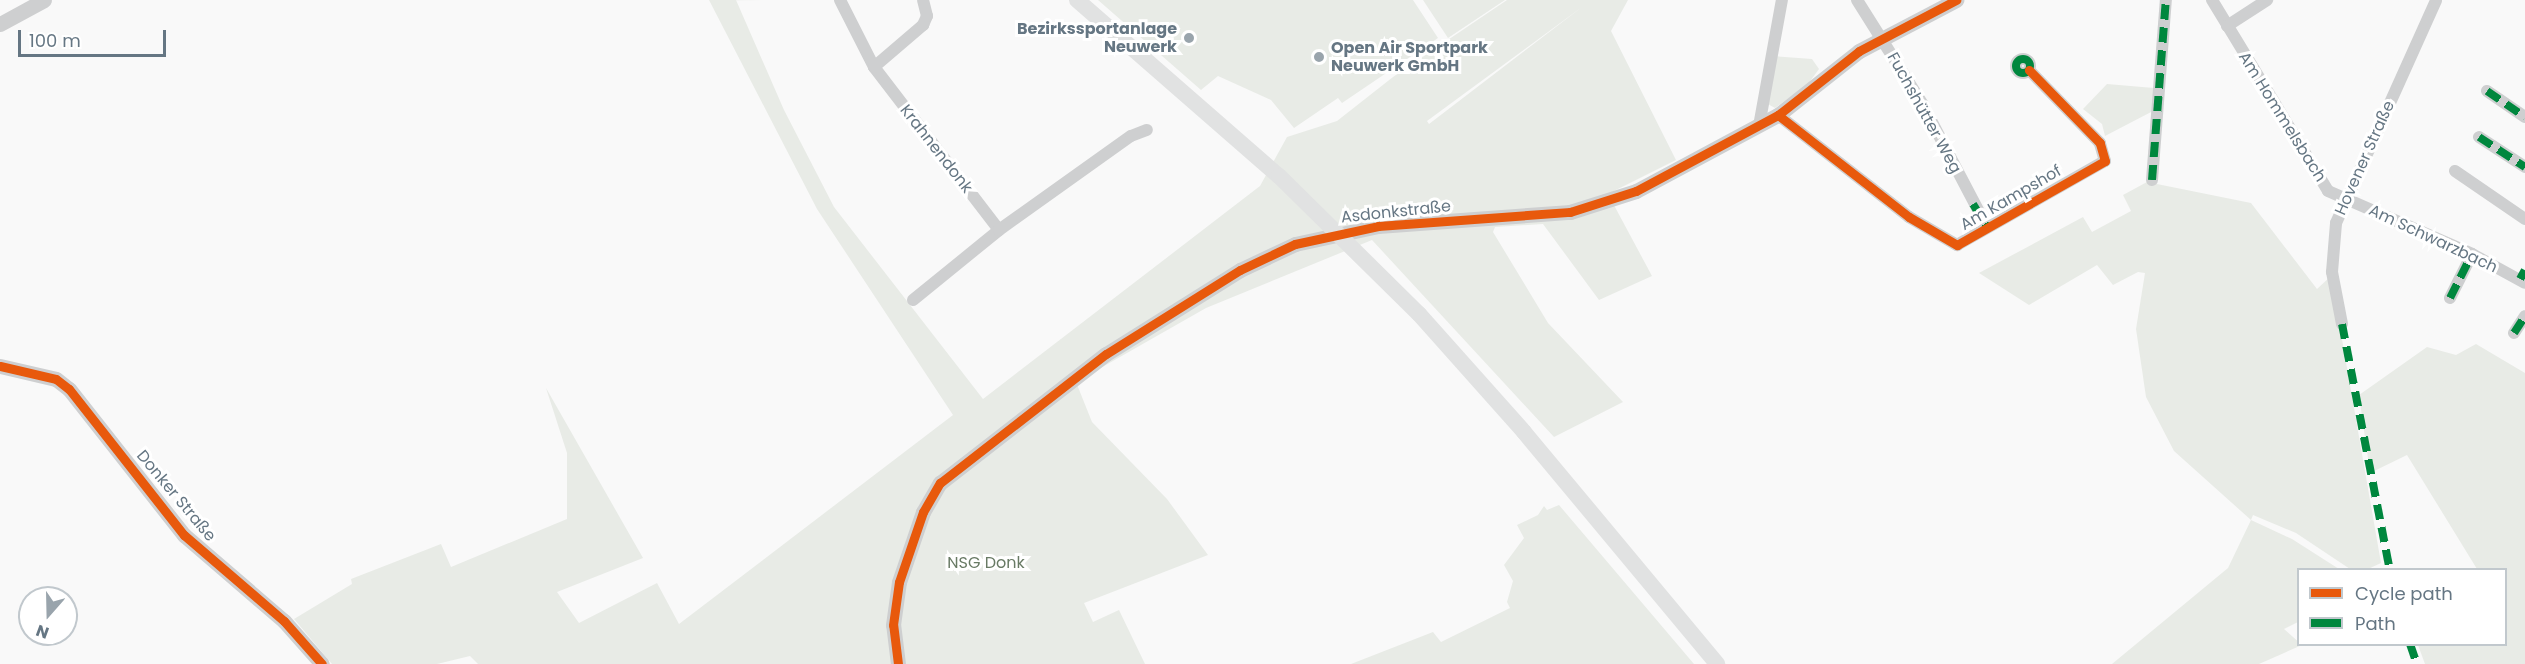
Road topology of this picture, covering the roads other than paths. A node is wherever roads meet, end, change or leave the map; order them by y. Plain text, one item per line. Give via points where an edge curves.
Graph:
1 (44, 0) edge
2 (840, 0) edge
3 (923, 0) edge
4 (1077, 0) edge
5 (1782, 0) edge
6 (1857, 0) edge
7 (1956, 0) edge
8 (2166, 0) edge
9 (2211, 0) edge
10 (2267, 0) edge
11 (2436, 0) edge
12 (0, 24) edge
13 (2227, 26) junction
14 (1881, 36) junction
15 (873, 67) junction
16 (2029, 70) dead end
17 (2487, 91) dead end
18 (1778, 115) junction
19 (2525, 117) edge
20 (1759, 126) junction
21 (1147, 130) dead end
22 (2479, 137) dead end
23 (2525, 167) edge
24 (2455, 171) dead end
25 (2152, 180) dead end
26 (2346, 199) junction
27 (2525, 219) edge
28 (1987, 227) junction
29 (999, 230) junction
30 (2472, 254) junction
31 (2523, 278) edge
32 (2450, 298) dead end
33 (913, 300) dead end
34 (2525, 316) edge
35 (2342, 324) dead end
36 (2514, 333) dead end
37 (0, 366) edge
38 (322, 664) edge
39 (898, 664) edge
40 (1717, 664) edge

1 - 12 street
2 - 15 street, Krahnendonk
3 - 15 street via 927,16 923,25
4 - 40 main road via 1279,176 1419,314 1524,432
5 - 20 street
6 - 14 street, Fuchshütter Weg
7 - 14 street, Asdonkstraße
8 - 25 street
9 - 13 street, Am Hommelsbach
10 - 13 street
11 - 26 street, Hovener Straße
13 - 26 street, Am Hommelsbach via 2328,190
14 - 18 street, Asdonkstraße
14 - 28 street, Fuchshütter Weg via 1923,105
15 - 29 street, Krahnendonk
16 - 28 street, Am Kampshof via 2100,143 2105,161
17 - 19 street
18 - 20 street, Asdonkstraße
18 - 28 street, Am Kampshof via 1845,170 1950,244 1962,244
20 - 39 street, Asdonkstraße via 1636,191 1591,208 1539,216 1378,226 1295,244 1240,270 1106,354 949,473 923,512 899,582 892,625
21 - 29 street via 1131,136
22 - 23 street
24 - 27 street
26 - 30 street, Am Schwarzbach
26 - 35 street, Hovener Straße via 2336,223 2332,272
29 - 33 street
30 - 31 street, Am Schwarzbach
30 - 32 street
34 - 36 street
37 - 38 street, Donker Straße via 56,379 69,389 184,535 284,621

